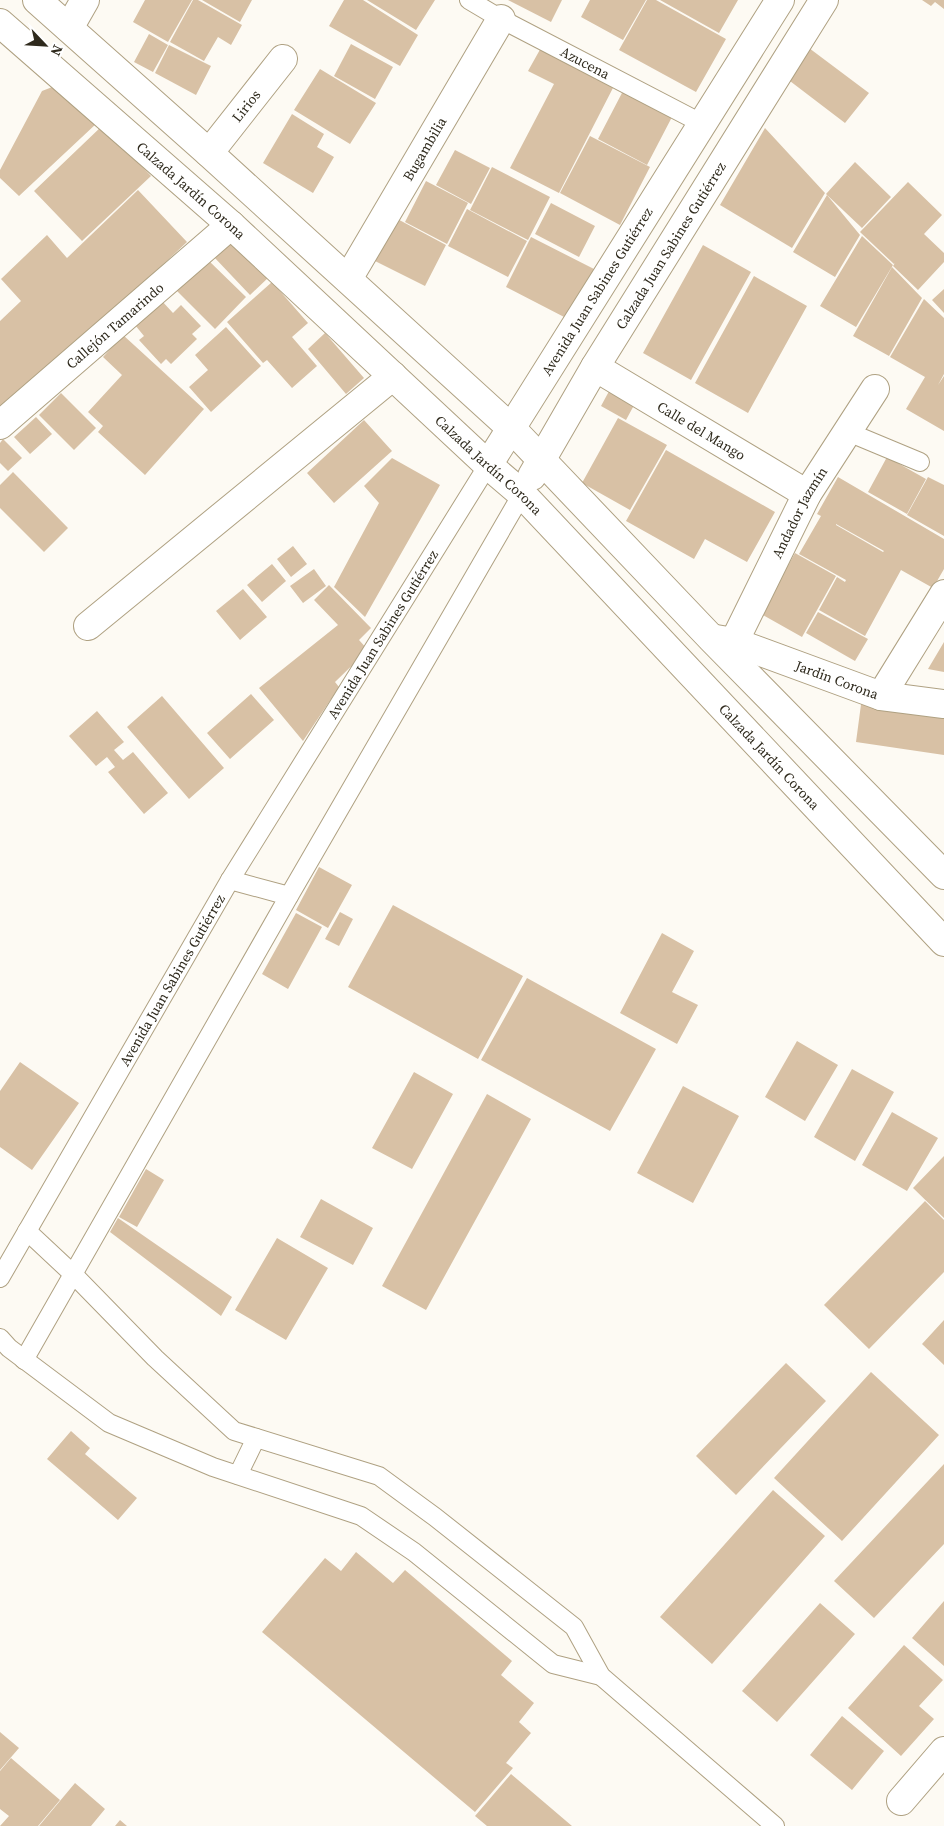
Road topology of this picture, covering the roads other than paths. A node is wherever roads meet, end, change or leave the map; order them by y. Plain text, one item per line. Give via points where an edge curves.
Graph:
1 (38, 0) edge
2 (85, 0) edge
3 (469, 0) edge
4 (824, 0) edge
5 (774, 2) edge
6 (502, 20) junction
7 (0, 23) edge
8 (69, 28) junction
9 (283, 59) dead end
10 (703, 124) junction
11 (209, 153) junction
12 (231, 225) junction
13 (348, 279) junction
14 (595, 367) junction
15 (393, 376) junction
16 (875, 389) dead end
17 (0, 425) edge
18 (512, 429) junction
19 (848, 432) junction
20 (541, 460) junction
21 (920, 462) dead end
22 (488, 465) junction
23 (522, 494) junction
24 (807, 494) junction
25 (944, 594) edge
26 (88, 626) dead end
27 (723, 640) junction
28 (881, 696) junction
29 (944, 704) edge
30 (944, 875) edge
31 (230, 880) junction
32 (289, 896) junction
33 (944, 942) edge
34 (27, 1231) junction
35 (73, 1274) junction
36 (0, 1278) edge
37 (0, 1338) edge
38 (24, 1360) junction
39 (256, 1438) junction
40 (238, 1475) junction
41 (601, 1676) junction
42 (941, 1760) edge
43 (901, 1801) dead end
44 (774, 1826) edge

1 - 8 street
2 - 8 street
3 - 6 lane, Azucena
4 - 14 street, Calzada Juan Sabines Gutiérrez
5 - 10 street, Avenida Juan Sabines Gutiérrez
6 - 10 lane, Azucena
6 - 13 street, Bugambilia
7 - 12 street, Calzada Jardín Corona
8 - 11 street
9 - 11 street, Lirios
10 - 18 street, Avenida Juan Sabines Gutiérrez
11 - 13 street
12 - 15 street, Calzada Jardín Corona
12 - 17 street, Callejón Tamarindo
13 - 18 street
14 - 20 street, Calzada Juan Sabines Gutiérrez
14 - 24 street, Calle del Mango
15 - 22 street, Calzada Jardín Corona
15 - 26 street
16 - 19 street, Andador Jazmín
18 - 20 street
18 - 22 street, Avenida Juan Sabines Gutiérrez
19 - 21 lane
19 - 24 street, Andador Jazmín
20 - 23 street, Calzada Juan Sabines Gutiérrez
20 - 27 street
22 - 23 street, Calzada Jardín Corona
22 - 31 lane, Avenida Juan Sabines Gutiérrez
23 - 32 lane
23 - 33 street, Calzada Jardín Corona
24 - 27 street, Andador Jazmín
25 - 28 street
27 - 28 street, Jardin Corona
27 - 30 street
28 - 29 street, Jardin Corona
31 - 32 lane
31 - 34 lane, Avenida Juan Sabines Gutiérrez
32 - 35 lane
34 - 35 lane
34 - 36 lane, Avenida Juan Sabines Gutiérrez
35 - 38 lane
35 - 39 lane via 155,1358 234,1431
37 - 38 lane
38 - 40 lane via 108,1423
39 - 40 lane
39 - 41 lane via 379,1476 574,1627
40 - 41 lane via 361,1516 414,1552 552,1664
41 - 44 lane
42 - 43 street

